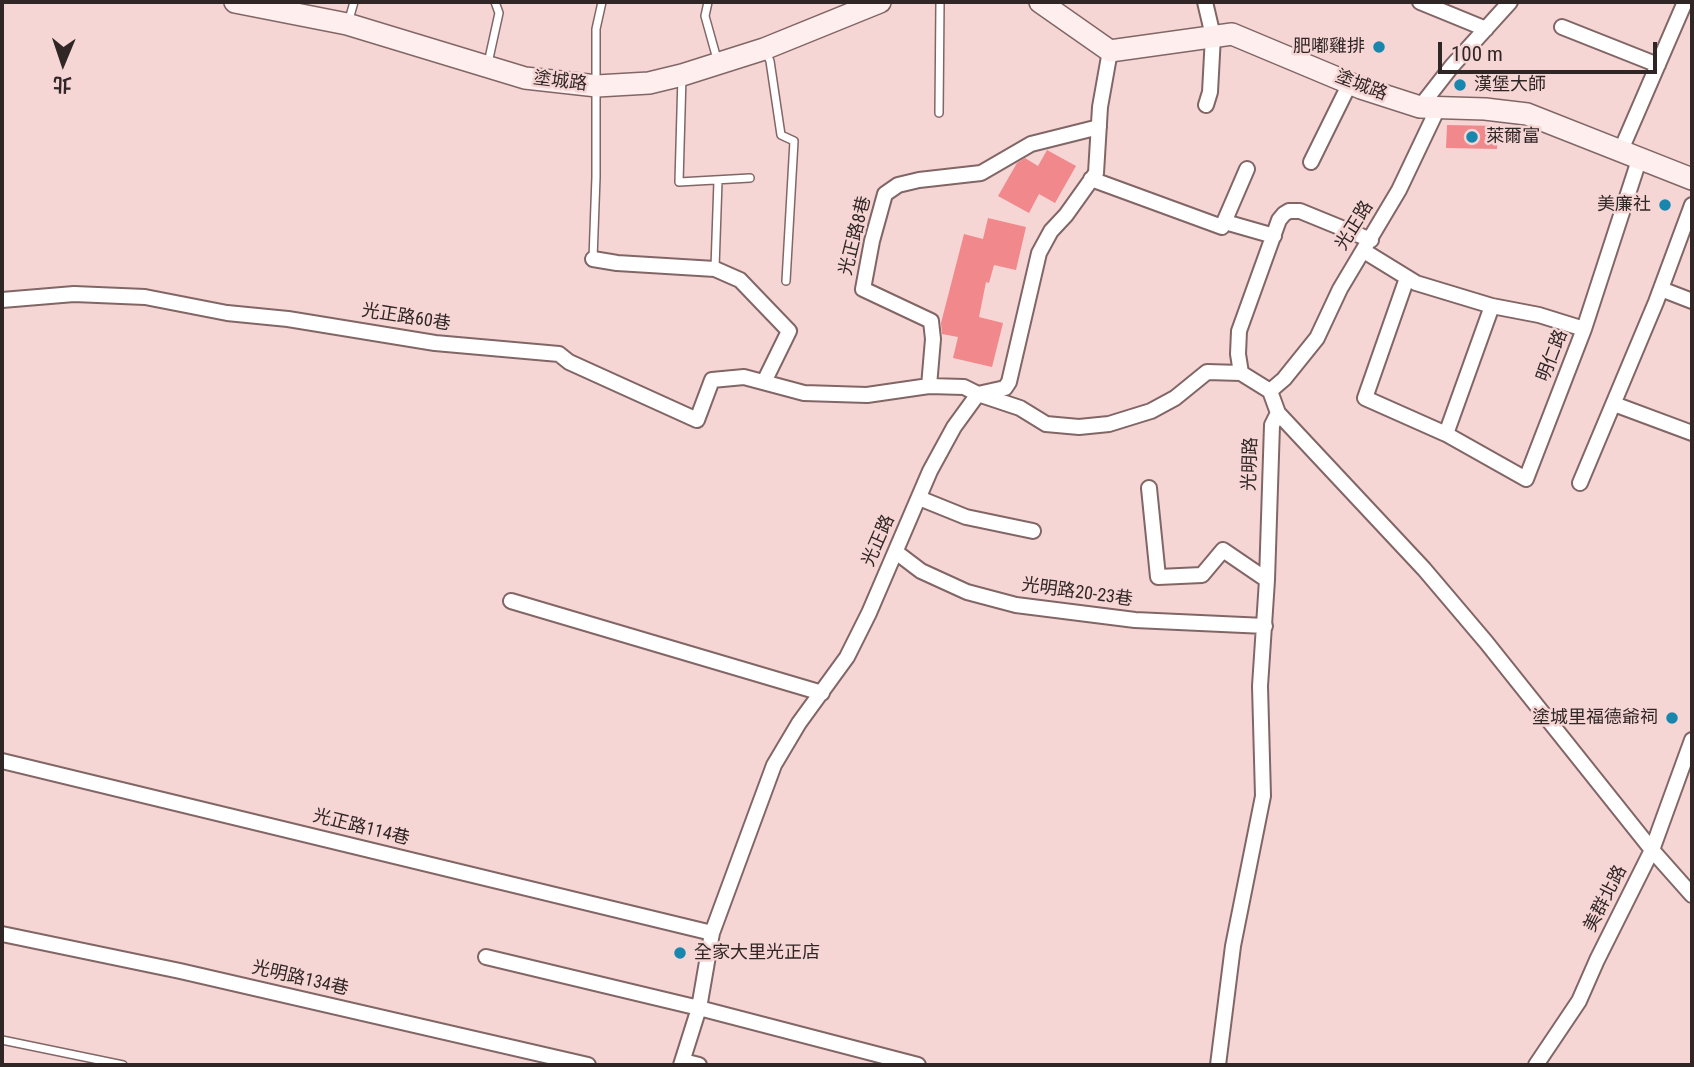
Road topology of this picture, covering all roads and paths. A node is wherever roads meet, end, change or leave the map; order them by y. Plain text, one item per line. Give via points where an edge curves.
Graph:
1 (236, 2) edge
2 (354, 2) edge
3 (495, 2) edge
4 (602, 2) edge
5 (708, 2) edge
6 (880, 2) edge
7 (940, 2) edge
8 (1040, 2) edge
9 (1205, 2) edge
10 (1420, 2) edge
11 (1510, 2) edge
12 (1685, 2) edge
13 (273, 5) edge
14 (1440, 5) edge
15 (347, 24) junction
16 (1562, 27) dead end
17 (1486, 29) junction
18 (1213, 36) junction
19 (764, 49) junction
20 (1110, 51) junction
21 (718, 64) junction
22 (1658, 65) junction
23 (487, 67) junction
24 (682, 75) junction
25 (1350, 83) junction
26 (597, 86) junction
27 (1212, 100) dead end
28 (1429, 108) junction
29 (939, 113) dead end
30 (1099, 127) junction
31 (1631, 154) junction
32 (1311, 162) dead end
33 (1247, 169) dead end
34 (750, 178) dead end
35 (1091, 179) junction
36 (1692, 179) edge
37 (718, 181) junction
38 (1692, 205) edge
39 (1225, 222) junction
40 (1274, 236) junction
41 (1368, 246) junction
42 (593, 259) joint
43 (715, 269) junction
44 (1406, 278) junction
45 (786, 281) dead end
46 (1661, 289) junction
47 (2, 300) edge
48 (1692, 302) edge
49 (1492, 306) junction
50 (1584, 329) junction
51 (1241, 373) junction
52 (764, 382) junction
53 (929, 386) junction
54 (1270, 391) junction
55 (978, 394) junction
56 (1614, 404) junction
57 (1278, 413) junction
58 (1692, 433) edge
59 (1446, 434) junction
60 (1580, 483) dead end
61 (1149, 488) dead end
62 (919, 498) junction
63 (1033, 531) dead end
64 (895, 552) junction
65 (1267, 580) junction
66 (511, 601) dead end
67 (1265, 626) junction
68 (822, 693) junction
69 (1692, 740) edge
70 (2, 761) edge
71 (1652, 850) junction
72 (1676, 875) junction
73 (1692, 879) edge
74 (1692, 895) edge
75 (712, 933) junction
76 (2, 934) edge
77 (486, 957) dead end
78 (699, 1008) junction
79 (2, 1040) edge
80 (682, 1063) edge
81 (123, 1065) edge
82 (588, 1065) edge
83 (699, 1065) edge
84 (918, 1065) edge
85 (1218, 1065) edge
86 (1536, 1065) edge

1 - 13 street, 塗城路
2 - 15 lane
3 - 23 lane via 499,13
4 - 26 lane via 596,29
5 - 21 lane via 705,16
6 - 19 street, 塗城路
7 - 29 lane
8 - 20 street
9 - 18 street
10 - 14 street
11 - 17 street, 光正路
12 - 22 street, 明仁路
13 - 15 street, 塗城路
14 - 17 street
15 - 23 street, 塗城路
16 - 22 street
17 - 28 street, 光正路
18 - 20 street, 塗城路
18 - 25 street, 塗城路 via 1232,34
18 - 27 street
19 - 21 street, 塗城路
19 - 45 lane via 770,61 781,135 794,141
20 - 30 street
21 - 24 street, 塗城路
22 - 31 street, 明仁路
23 - 26 street, 塗城路 via 525,78
24 - 26 street, 塗城路 via 649,83
24 - 37 lane via 679,182
25 - 28 street, 塗城路
25 - 32 street
26 - 42 lane
28 - 31 street, 塗城路 via 1527,114
28 - 41 street, 光正路 via 1399,190
30 - 35 street via 1097,168
30 - 53 street, 光正路8巷 via 1031,144 981,173 898,184 885,194 863,289 931,321
31 - 36 street, 塗城路
31 - 50 street, 明仁路
33 - 39 street
34 - 37 lane
35 - 39 street via 1222,227
35 - 55 street via 1039,253 1009,382 1005,388
37 - 43 lane
38 - 46 street
39 - 40 street
40 - 41 street via 1284,214 1300,211
40 - 51 street via 1239,331
41 - 44 street
41 - 54 street, 光正路 via 1340,289 1317,338
42 - 43 street
43 - 52 street via 740,280 789,331
44 - 49 street
44 - 59 street via 1365,398
46 - 48 street
46 - 56 street
47 - 52 street, 光正路60巷 via 74,294 145,297 435,343 559,354 697,420 712,380 744,377
49 - 50 street
49 - 59 street
50 - 59 street, 明仁路 via 1526,480
51 - 54 street
51 - 55 street, 光正路60巷 via 1207,372 1151,411 1109,424 1079,427 1046,424 1020,408
52 - 53 street, 光正路60巷 via 804,393 867,396
53 - 55 street, 光正路60巷 via 964,387
54 - 57 street
55 - 62 street, 光正路 via 954,427
56 - 58 street
56 - 60 street
57 - 65 street, 光明路 via 1272,425
57 - 71 street via 1424,569
61 - 65 street via 1158,577 1202,575 1223,550
62 - 63 street via 966,517
62 - 64 street, 光正路
64 - 67 street, 光明路20-23巷 via 921,571 967,592 1016,605 1135,620
64 - 68 street, 光正路 via 848,657
65 - 67 street, 光明路
66 - 68 street
67 - 85 street, 光明路 via 1260,686 1263,796 1233,946
68 - 75 street, 光正路 via 769,775
69 - 71 street, 美群北路
70 - 75 street, 光正路114巷
71 - 72 street
71 - 86 street, 美群北路 via 1579,1001
72 - 73 street
72 - 74 street
75 - 78 street, 光正路
76 - 82 street, 光明路134巷
77 - 78 street
78 - 80 street, 光正路
78 - 84 street
79 - 81 lane
80 - 83 street

